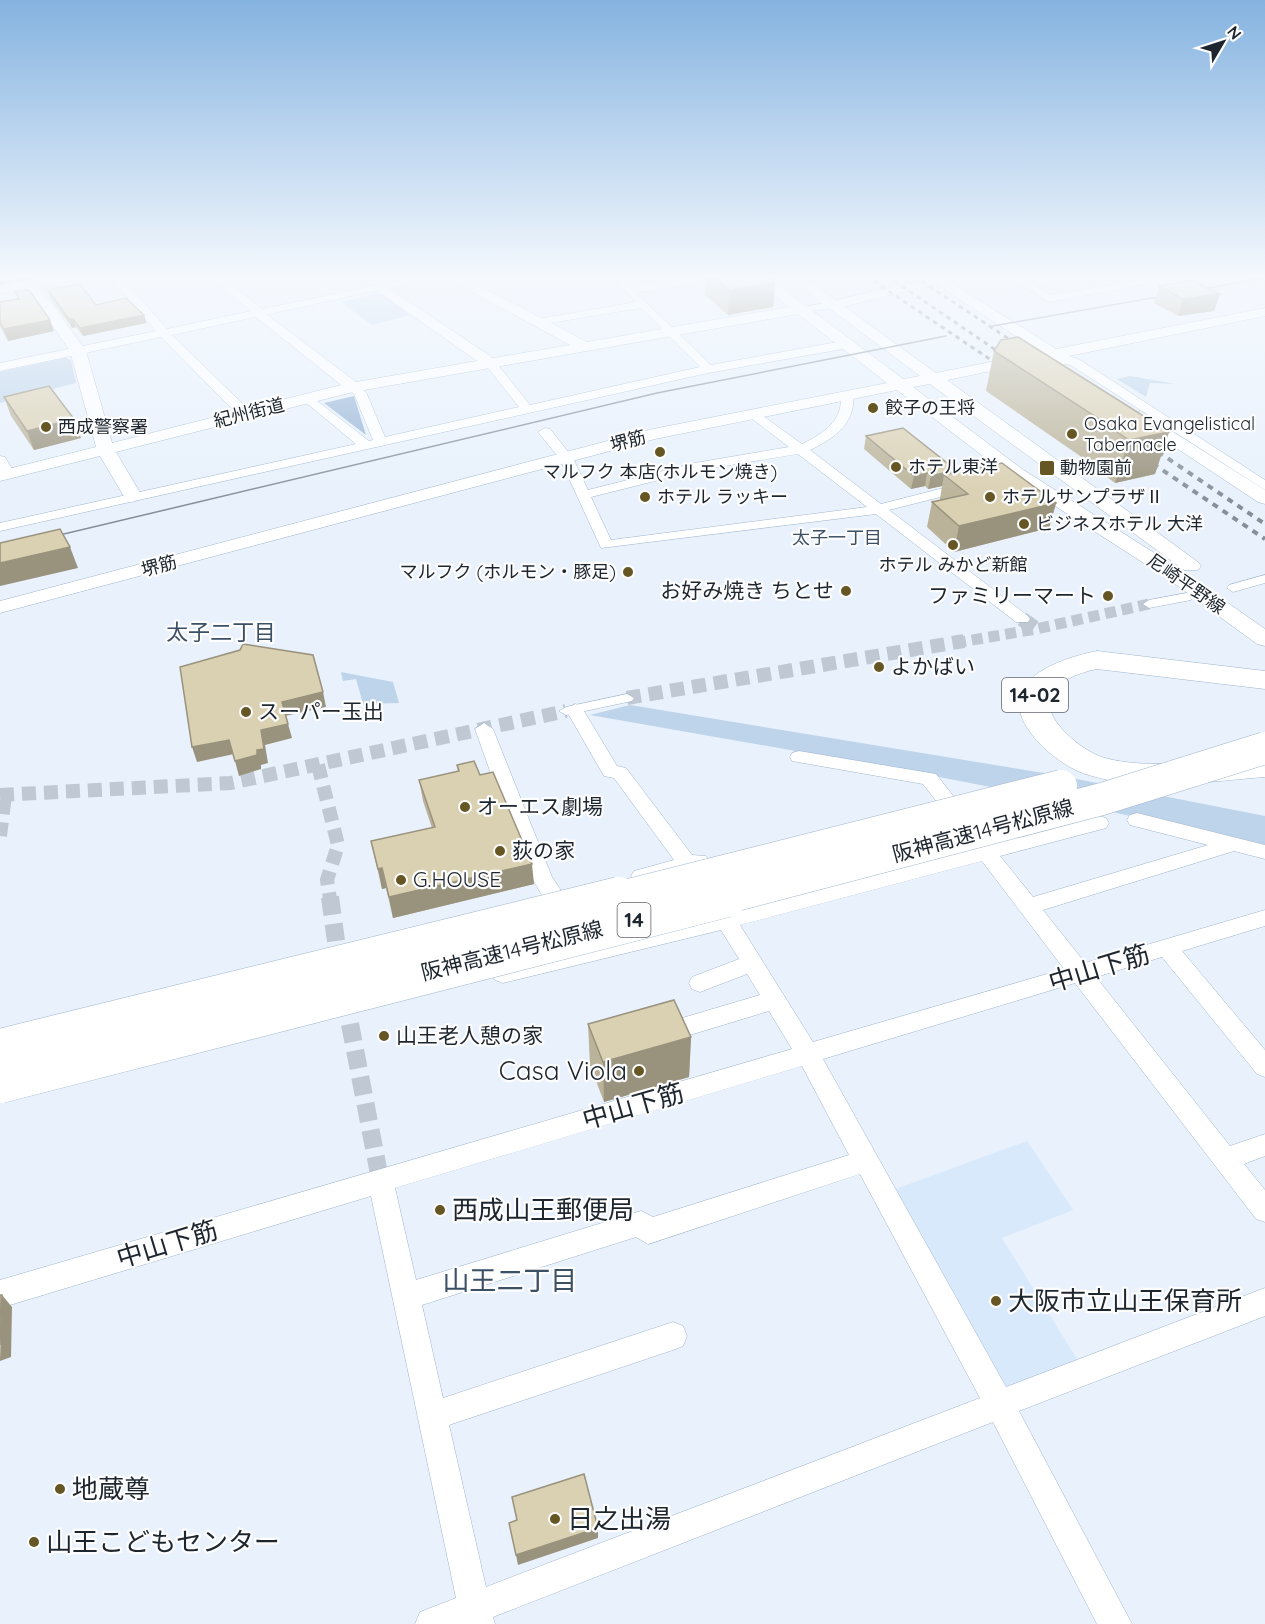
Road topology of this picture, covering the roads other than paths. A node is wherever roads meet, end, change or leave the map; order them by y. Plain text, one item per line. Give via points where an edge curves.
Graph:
1 (78, 351) edge
2 (74, 352) edge
3 (183, 352) edge
4 (309, 352) edge
5 (474, 352) edge
6 (552, 352) edge
7 (691, 352) edge
8 (804, 352) edge
9 (859, 352) edge
10 (898, 352) edge
11 (1050, 352) edge
12 (1071, 352) edge
13 (1055, 355) junction
14 (490, 363) junction
15 (0, 367) edge
16 (708, 369) junction
17 (935, 378) junction
18 (903, 384) junction
19 (353, 387) junction
20 (847, 395) junction
21 (308, 398) junction
22 (527, 409) junction
23 (245, 414) junction
24 (756, 415) junction
25 (545, 432) dead end
26 (380, 442) junction
27 (366, 445) junction
28 (105, 449) junction
29 (801, 449) junction
30 (566, 458) junction
31 (3, 470) edge
32 (998, 478) edge
33 (1024, 478) junction
34 (976, 483) edge
35 (1265, 486) edge
36 (583, 495) junction
37 (133, 496) junction
38 (1265, 498) edge
39 (878, 507) junction
40 (0, 527) edge
41 (1265, 579) edge
42 (1233, 588) dead end
43 (1187, 597) dead end
44 (1149, 604) tunnel mouth
45 (0, 607) edge
46 (1022, 619) tunnel mouth
47 (1265, 620) edge
48 (1265, 639) edge
49 (1265, 680) edge
50 (627, 698) tunnel mouth
51 (570, 711) joint
52 (1265, 726) edge
53 (484, 729) dead end
54 (799, 757) dead end
55 (1256, 761) edge
56 (949, 804) junction
57 (1137, 820) dead end
58 (1099, 823) dead end
59 (1235, 844) junction
60 (1265, 852) edge
61 (987, 853) junction
62 (688, 864) junction
63 (556, 898) junction
64 (1029, 906) junction
65 (1265, 918) edge
66 (728, 920) junction
67 (1166, 947) junction
68 (339, 961) dead end
69 (753, 963) junction
70 (1082, 974) junction
71 (700, 982) dead end
72 (775, 1000) junction
73 (345, 1002) dead end
74 (680, 1028) edge
75 (0, 1034) edge
76 (0, 1049) edge
77 (808, 1055) junction
78 (1265, 1067) edge
79 (0, 1083) edge
80 (0, 1100) edge
81 (1265, 1145) edge
82 (1226, 1159) junction
83 (865, 1161) junction
84 (380, 1179) junction
85 (1265, 1210) edge
86 (0, 1294) edge
87 (405, 1297) junction
88 (1265, 1302) edge
89 (673, 1336) dead end
90 (1000, 1405) junction
91 (432, 1416) junction
92 (476, 1616) edge
93 (432, 1624) edge
94 (1115, 1624) edge

1 - 28 street
2 - 15 street
3 - 23 street
4 - 19 street
5 - 14 street
6 - 14 street, 紀州街道
7 - 16 street
8 - 16 street
9 - 18 street
10 - 17 street, 尼崎平野線
11 - 13 street
12 - 13 street, 堺筋
13 - 17 street, 堺筋
13 - 35 street via 1076,363
13 - 38 street via 1063,366
14 - 19 street, 紀州街道
14 - 22 street
16 - 22 street
17 - 18 street, 堺筋
17 - 47 street, 尼崎平野線
18 - 20 street, 堺筋
18 - 33 street
19 - 21 street, 紀州街道
19 - 26 street via 360,392
20 - 24 street, 堺筋
20 - 29 street via 848,406 831,435
21 - 23 street, 紀州街道
21 - 27 street
22 - 26 street
23 - 28 street, 紀州街道
24 - 29 street
24 - 30 street, 堺筋 via 653,434
25 - 30 street
26 - 27 street
27 - 37 street
28 - 31 street, 紀州街道
28 - 37 street
29 - 36 street via 695,467
29 - 39 street
30 - 36 street
30 - 45 street, 堺筋
32 - 33 street
33 - 48 street, 尼崎平野線 via 1050,506 1138,567 1174,574
34 - 39 street
36 - 39 street via 606,545 866,512
37 - 40 street
39 - 46 street
41 - 42 street
43 - 44 street
49 - 55 highway, 14-02, bridge via 1097,660 1077,662 1051,673 1033,700 1037,717 1050,737 1071,754 1100,767 1137,772
50 - 51 street
51 - 62 street via 611,772 619,772
52 - 76 highway, 阪神高速14号松原線 / 14, bridge via 1079,782 896,830
53 - 63 street via 543,880
54 - 56 street via 929,779
55 - 79 highway, 阪神高速14号松原線 / 14, bridge
56 - 61 street
56 - 62 street
57 - 59 street
58 - 61 street
59 - 60 street
59 - 64 street
61 - 64 street
61 - 66 street
62 - 63 street
62 - 66 street
63 - 75 street
64 - 70 street
65 - 67 street, 中山下筋
66 - 69 street
66 - 80 street
67 - 70 street, 中山下筋
67 - 78 street
68 - 73 street
69 - 71 street
69 - 72 street
70 - 77 street, 中山下筋
70 - 82 street
72 - 74 street
72 - 77 street
77 - 83 street
77 - 84 street, 中山下筋
81 - 82 street
82 - 85 street
83 - 87 street via 648,1232 641,1223
83 - 90 street
84 - 86 street, 中山下筋
84 - 87 street
87 - 91 street
88 - 90 street
89 - 91 street
90 - 92 street
90 - 94 street
91 - 92 street
92 - 93 street

